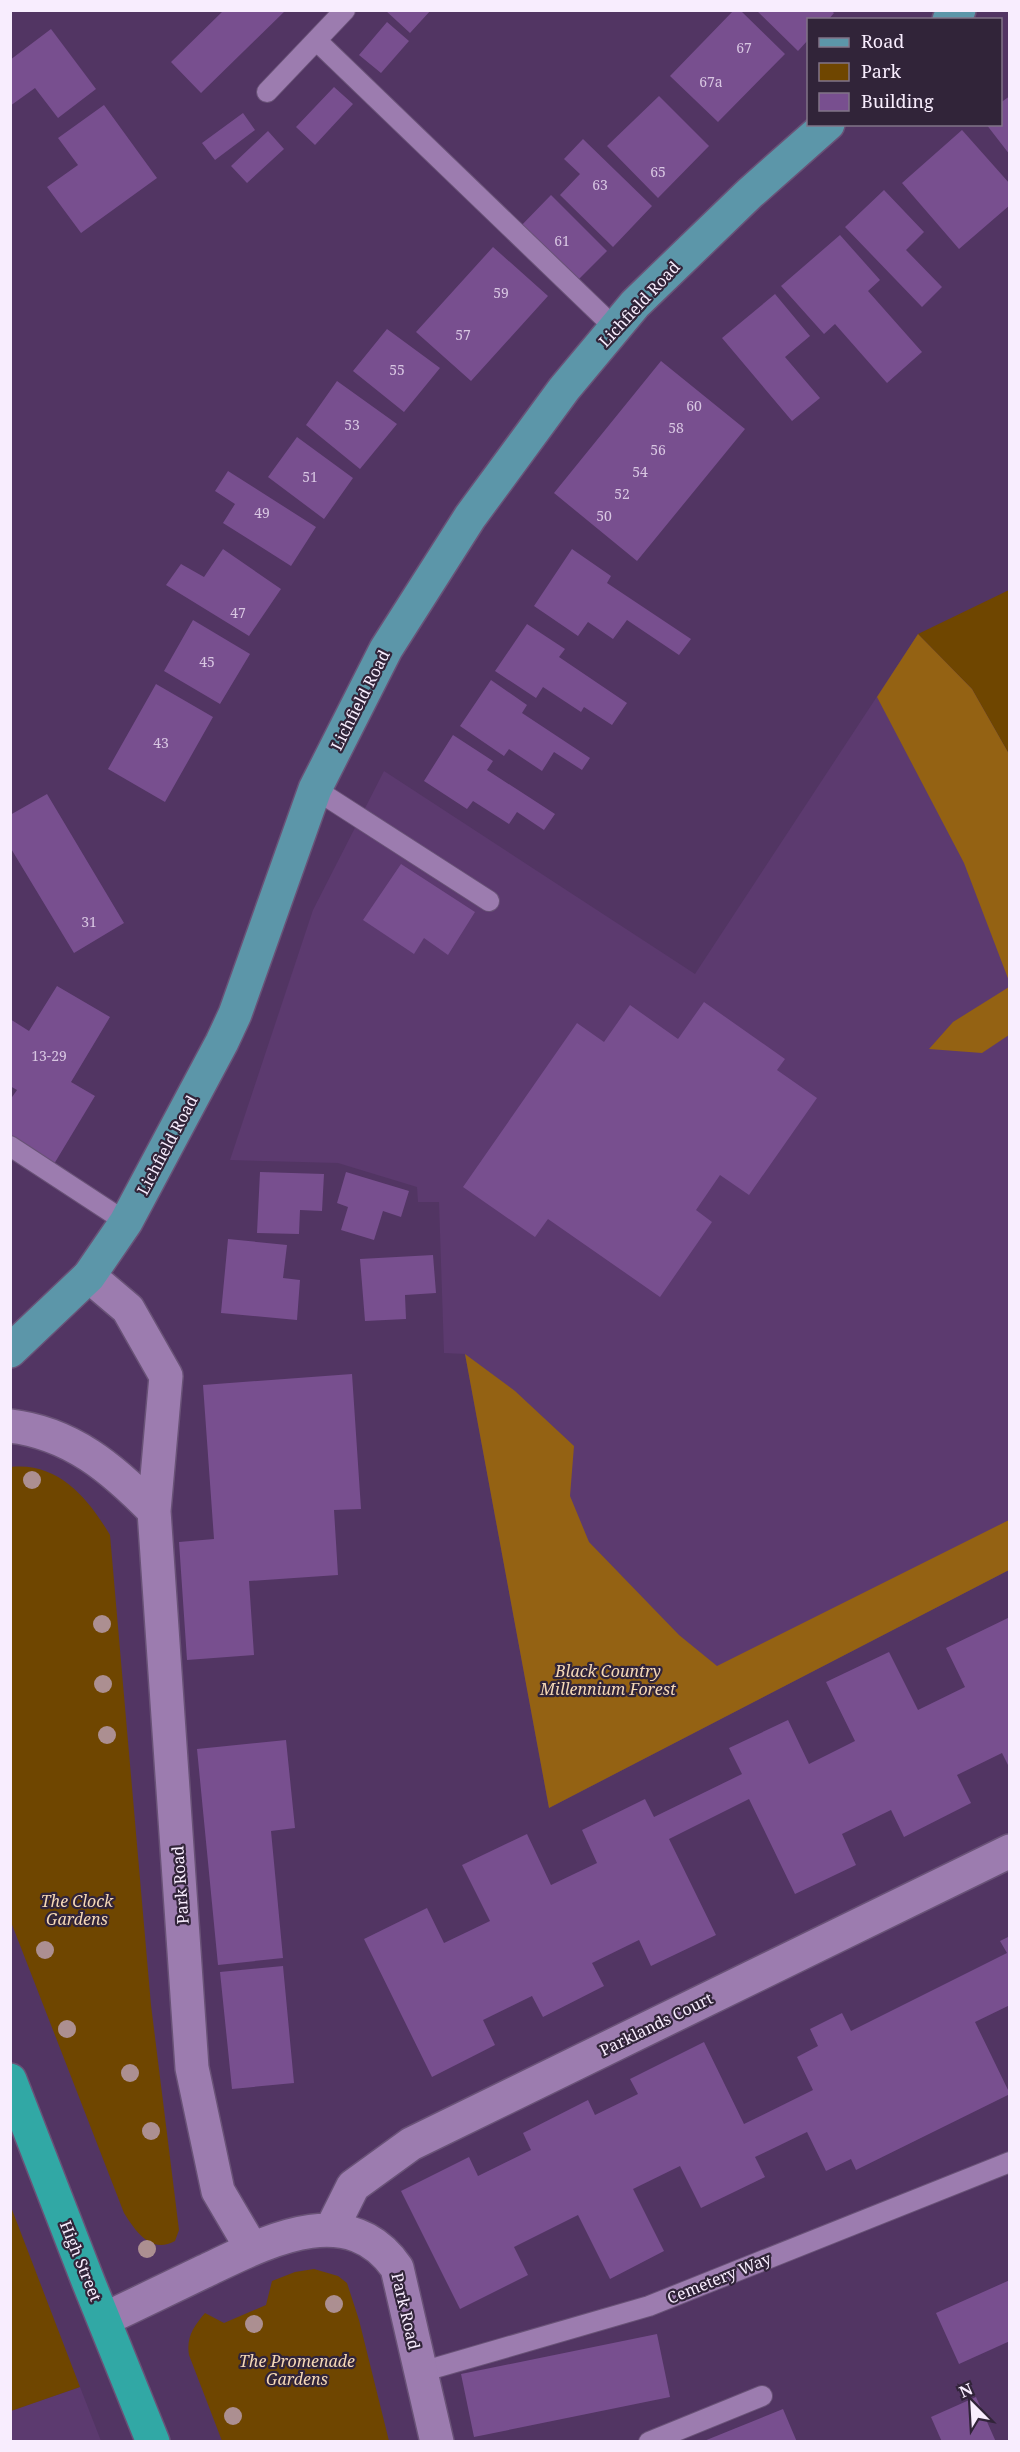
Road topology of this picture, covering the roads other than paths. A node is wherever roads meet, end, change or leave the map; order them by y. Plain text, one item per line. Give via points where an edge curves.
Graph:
1 (345, 10) edge
2 (317, 40) junction
3 (267, 92) dead end
4 (826, 126) edge
5 (615, 327) junction
6 (315, 789) junction
7 (489, 901) dead end
8 (10, 1146) edge
9 (126, 1222) junction
10 (89, 1276) junction
11 (10, 1351) edge
12 (10, 1426) edge
13 (154, 1511) junction
14 (1010, 1851) edge
15 (10, 2080) edge
16 (1010, 2162) edge
17 (331, 2230) junction
18 (252, 2249) junction
19 (105, 2319) junction
20 (421, 2372) junction
21 (762, 2396) dead end
22 (153, 2442) edge
23 (437, 2442) edge
24 (649, 2442) edge

1 - 2 lane
2 - 3 lane
2 - 5 lane
4 - 5 main road, Lichfield Road via 750,193
5 - 6 main road, Lichfield Road via 470,517 386,649
6 - 7 lane
6 - 9 main road, Lichfield Road via 235,1014
8 - 9 lane
9 - 10 main road, Lichfield Road
10 - 11 main road, Lichfield Road
10 - 13 street, Park Road via 128,1309 166,1376
12 - 13 street via 36,1429 81,1449 119,1476
13 - 18 street, Park Road via 192,2068 218,2191
14 - 17 street, Parklands Court via 411,2144 353,2186
15 - 19 highway, High Street
16 - 20 lane, Cemetery Way via 649,2306
17 - 18 street, Park Road via 294,2233
17 - 20 street, Park Road via 366,2240 397,2268
18 - 19 street, Park Road
19 - 22 highway, High Street
20 - 23 street, Park Road
21 - 24 lane

